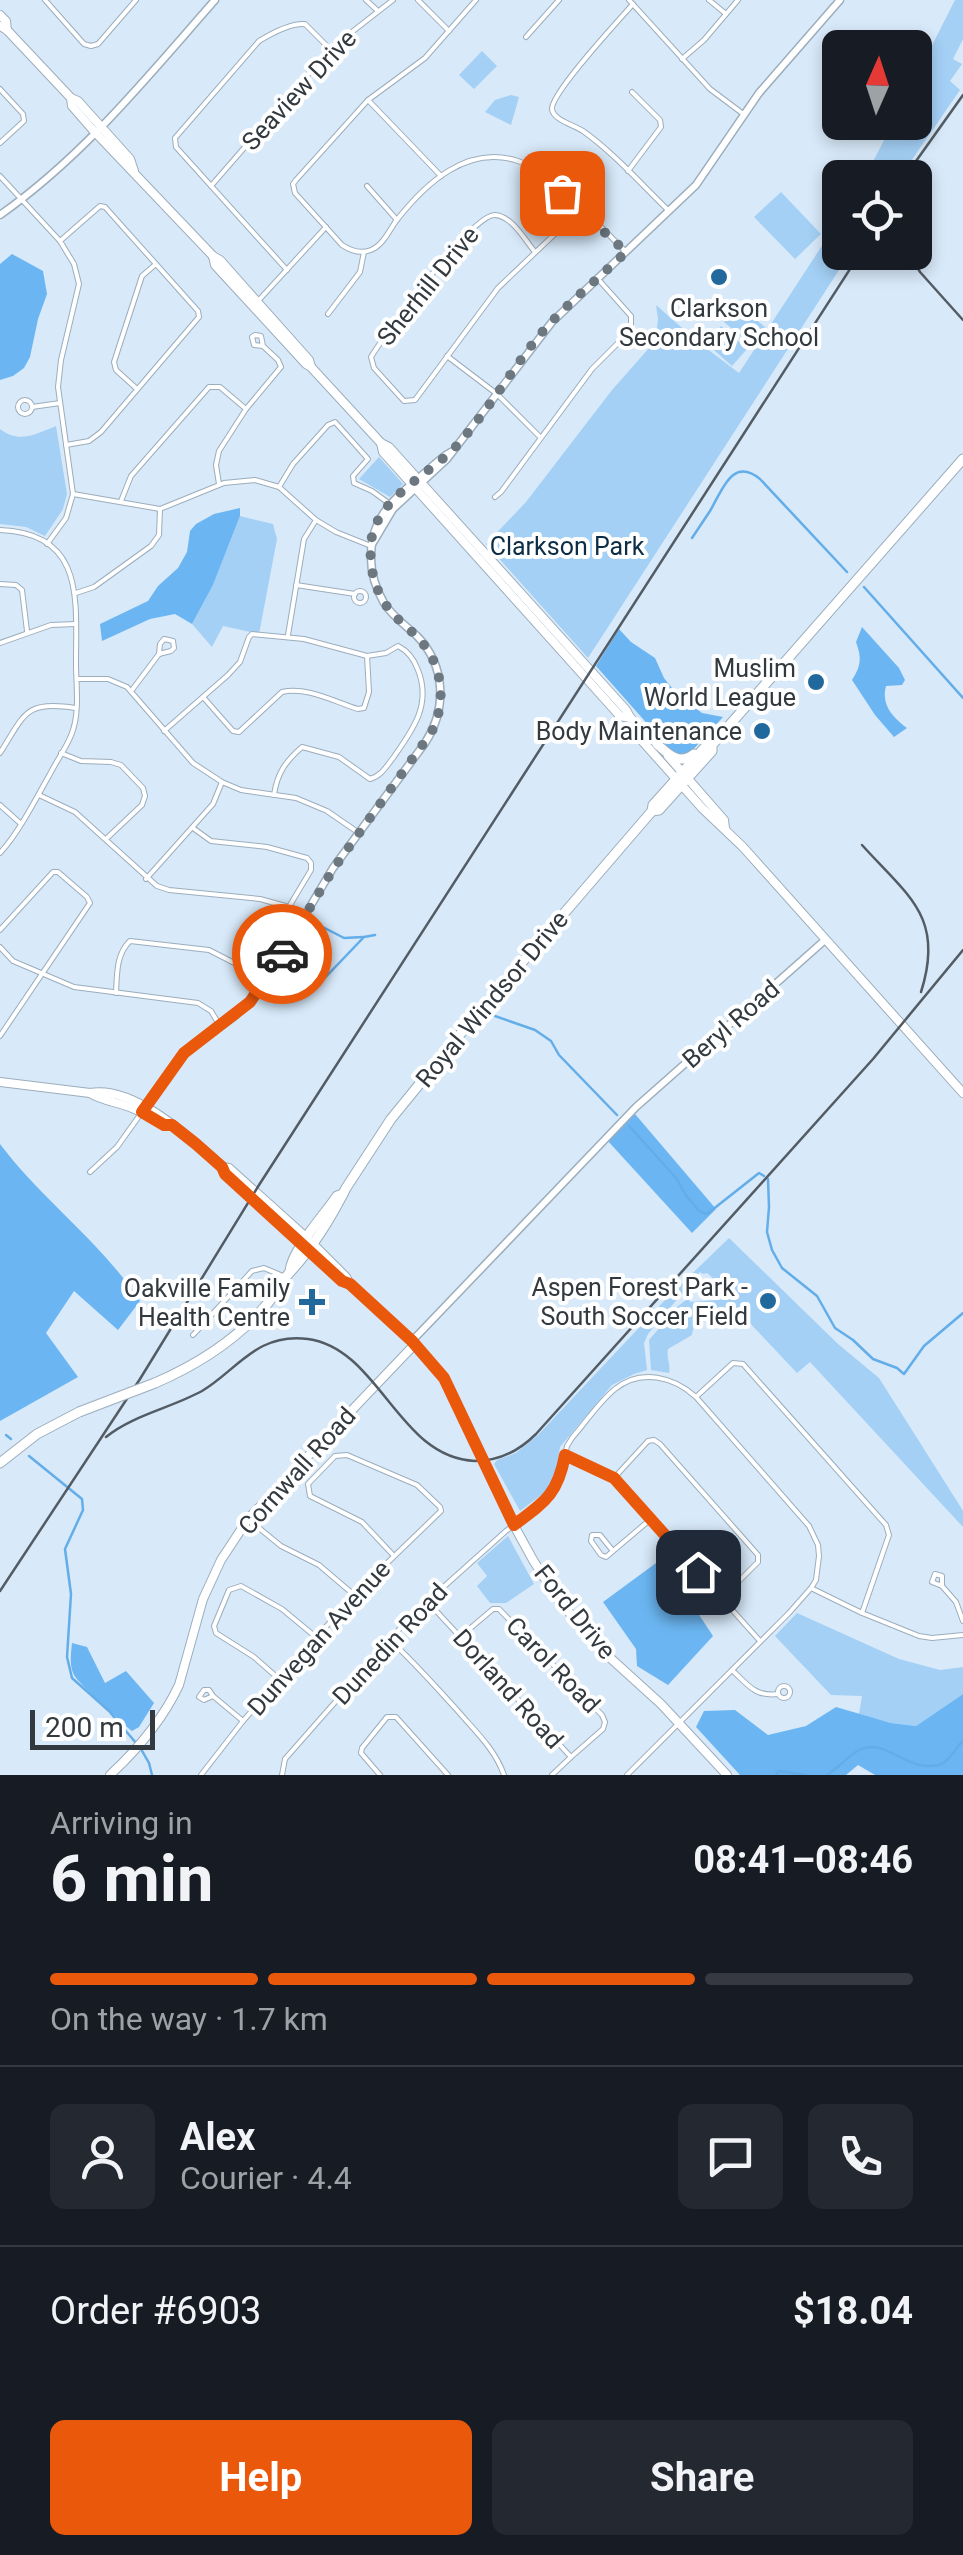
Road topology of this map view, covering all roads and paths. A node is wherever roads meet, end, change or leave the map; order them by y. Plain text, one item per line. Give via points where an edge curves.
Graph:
1 (44, 0) edge
2 (124, 0) edge
3 (136, 0) edge
4 (214, 0) edge
5 (366, 0) edge
6 (393, 0) edge
7 (418, 0) edge
8 (476, 0) edge
9 (558, 0) edge
10 (709, 0) edge
11 (738, 0) edge
12 (840, 0) edge
13 (631, 2) edge
14 (130, 6) junction
15 (378, 11) junction
16 (726, 14) junction
17 (0, 15) edge
18 (4, 28) edge
19 (448, 31) junction
20 (526, 37) dead end
21 (330, 49) junction
22 (682, 59) junction
23 (0, 89) edge
24 (632, 92) dead end
25 (368, 100) junction
26 (744, 114) junction
27 (99, 131) junction
28 (0, 144) edge
29 (628, 170) junction
30 (0, 176) edge
31 (440, 176) junction
32 (211, 186) junction
33 (367, 186) dead end
34 (21, 200) junction
35 (581, 209) junction
36 (669, 211) junction
37 (0, 215) edge
38 (397, 220) junction
39 (326, 227) junction
40 (60, 241) junction
41 (364, 252) junction
42 (535, 252) junction
43 (626, 252) junction
44 (156, 264) junction
45 (287, 270) junction
46 (598, 279) junction
47 (255, 304) junction
48 (328, 314) dead end
49 (264, 346) dead end
50 (448, 356) junction
51 (138, 390) junction
52 (497, 394) junction
53 (60, 403) junction
54 (32, 407) dead end
55 (246, 409) junction
56 (540, 437) junction
57 (66, 446) junction
58 (963, 459) edge
59 (416, 483) junction
60 (219, 484) junction
61 (279, 488) junction
62 (74, 494) junction
63 (495, 496) dead end
64 (121, 502) junction
65 (390, 504) junction
66 (160, 509) junction
67 (316, 520) junction
68 (0, 530) edge
69 (47, 544) junction
70 (371, 546) junction
71 (0, 584) edge
72 (296, 585) junction
73 (76, 593) junction
74 (355, 594) dead end
75 (76, 624) junction
76 (27, 632) junction
77 (288, 636) junction
78 (0, 643) edge
79 (159, 654) dead end
80 (367, 656) junction
81 (76, 679) junction
82 (132, 691) junction
83 (203, 698) junction
84 (76, 708) junction
85 (638, 727) junction
86 (164, 731) junction
87 (657, 744) junction
88 (708, 746) junction
89 (0, 753) edge
90 (61, 753) junction
91 (682, 778) junction
92 (222, 782) junction
93 (38, 794) junction
94 (274, 795) junction
95 (0, 805) edge
96 (20, 823) junction
97 (193, 828) junction
98 (359, 833) junction
99 (106, 839) junction
100 (0, 852) edge
101 (146, 879) junction
102 (289, 907) junction
103 (0, 930) edge
104 (825, 940) junction
105 (0, 948) edge
106 (43, 976) junction
107 (116, 993) junction
108 (0, 1018) edge
109 (9, 1024) junction
110 (220, 1026) junction
111 (0, 1036) edge
112 (0, 1082) edge
113 (963, 1093) edge
114 (636, 1107) joint
115 (144, 1110) junction
116 (90, 1172) dead end
117 (308, 1244) junction
118 (288, 1274) junction
119 (193, 1335) dead end
120 (413, 1342) junction
121 (696, 1397) junction
122 (565, 1455) junction
123 (0, 1463) edge
124 (614, 1478) junction
125 (652, 1518) junction
126 (248, 1519) junction
127 (514, 1525) junction
128 (613, 1551) junction
129 (394, 1556) junction
130 (942, 1586) dead end
131 (811, 1588) junction
132 (354, 1595) junction
133 (722, 1599) junction
134 (427, 1601) junction
135 (862, 1613) junction
136 (963, 1620) edge
137 (963, 1636) edge
138 (317, 1638) junction
139 (460, 1638) junction
140 (390, 1640) junction
141 (760, 1641) junction
142 (732, 1670) junction
143 (280, 1680) junction
144 (778, 1694) dead end
145 (213, 1696) dead end
146 (243, 1721) junction
147 (678, 1722) junction
148 (571, 1757) junction
149 (121, 1771) edge
150 (726, 1774) edge
151 (110, 1775) edge
152 (200, 1775) edge
153 (282, 1775) edge
154 (380, 1775) edge
155 (448, 1775) edge
156 (504, 1775) edge
157 (552, 1775) edge
158 (627, 1775) edge

1 - 14 street via 91,46
2 - 14 street
3 - 14 street
4 - 27 street
5 - 15 street
6 - 15 street, Seaview Drive
7 - 19 street
8 - 19 street
9 - 20 street
10 - 16 street
11 - 16 street
12 - 26 street
13 - 22 street
13 - 29 street via 552,109
15 - 21 street, Seaview Drive
16 - 22 street
17 - 18 main road
18 - 27 main road
19 - 25 street via 425,58
21 - 32 street, Seaview Drive
21 - 32 street via 305,24 272,34 176,134 176,147
22 - 26 street
23 - 28 street via 24,121
24 - 29 street via 662,127
25 - 31 street
25 - 39 street via 293,184
26 - 36 street via 696,185
27 - 34 street
27 - 47 main road
29 - 36 street
30 - 34 street
31 - 35 street via 465,161 507,158 534,169
31 - 38 street
32 - 45 street
33 - 38 street
34 - 37 street
34 - 40 street
35 - 42 street
35 - 43 street
36 - 43 street
38 - 41 street via 381,243
39 - 41 street via 349,250
39 - 45 street
40 - 44 street via 105,207
40 - 53 street via 79,284 61,360
41 - 48 street via 360,272
42 - 50 street via 494,293
42 - 50 street, Sherhill Drive via 507,219 484,218 451,250 371,362 407,402
43 - 46 street
44 - 51 street via 142,276 114,362
44 - 51 street via 199,317
45 - 47 street
46 - 52 street via 552,322
46 - 56 street via 631,316 631,330
47 - 59 main road
49 - 55 street via 281,367
50 - 52 street
51 - 57 street via 101,432
52 - 56 street
52 - 59 street via 447,459
53 - 54 street
53 - 57 street
55 - 60 street via 218,456
55 - 64 street via 220,387 210,388 131,476
56 - 63 street
57 - 62 street
58 - 88 main road, Royal Windsor Drive
59 - 65 street
59 - 70 street
59 - 85 main road via 620,716
60 - 61 street via 247,480
60 - 66 street
61 - 65 street via 334,422 368,459 352,476 354,483
61 - 67 street
62 - 64 street
62 - 69 street
64 - 66 street
65 - 70 street
66 - 73 street via 159,536 151,546
67 - 70 street
67 - 72 street via 304,539
68 - 69 street via 25,532
69 - 73 street via 66,564
70 - 98 street via 381,598 430,653 441,696 431,733
71 - 76 street via 22,590
72 - 74 street
72 - 77 street
73 - 75 street
75 - 76 street
75 - 81 street
76 - 78 street
77 - 80 street
77 - 83 street via 249,636 240,662
79 - 82 street
80 - 83 street via 369,692 358,710 288,690 240,732
80 - 94 street via 400,646 417,666 423,704 410,734 375,779 302,747 281,768
81 - 82 street via 108,679
81 - 84 street
82 - 86 street
83 - 86 street
84 - 89 street via 42,705 22,718
84 - 90 street
85 - 87 main road
85 - 91 main road via 636,734
86 - 92 street
87 - 88 main road via 678,759
87 - 91 main road
88 - 91 main road, Royal Windsor Drive via 712,750
90 - 93 street
90 - 99 street via 122,765 143,788 142,804
91 - 104 main road
91 - 117 main road, Royal Windsor Drive via 440,1058
92 - 94 street
92 - 97 street
93 - 96 street
93 - 99 street via 75,812
94 - 98 street via 319,807
95 - 96 street
96 - 100 street
97 - 101 street
97 - 102 street via 211,840 310,860
98 - 110 street via 263,986
99 - 101 street
101 - 102 street via 170,890
102 - 107 street via 250,968 210,950 130,942 119,960
103 - 106 street via 54,872 87,897 90,904
104 - 113 main road
104 - 114 street, Beryl Road
105 - 106 street
106 - 107 street
106 - 109 street
107 - 110 street via 198,1003
108 - 109 street
109 - 111 street
110 - 115 street via 184,1053
112 - 115 main road, Ford Drive via 90,1093
114 - 120 street, Cornwall Road
115 - 116 street
115 - 117 main road, Ford Drive via 167,1119 229,1168
117 - 118 main road, Royal Windsor Drive
117 - 120 main road, Ford Drive
118 - 119 street via 252,1270
118 - 123 main road, Royal Windsor Drive, bridge via 252,1322 196,1364 78,1412
120 - 126 main road, Cornwall Road
120 - 127 main road, Ford Drive via 452,1392
121 - 122 street, Dunedin Road via 656,1377 626,1382 572,1438
121 - 131 street via 810,1526 819,1556
121 - 135 street via 733,1364 743,1364 886,1525 889,1535
122 - 124 street
122 - 127 street, Dunedin Road via 558,1485
124 - 125 street
124 - 133 street via 648,1441 660,1444 758,1554
125 - 128 street
125 - 133 street
126 - 132 street via 320,1564
126 - 149 main road, Cornwall Road via 203,1600 180,1684
127 - 134 street, Dunedin Road
127 - 147 main road, Ford Drive via 559,1601
128 - 128 street via 600,1535 592,1535 602,1556
129 - 129 street, Dunvegan Avenue via 440,1506 417,1485 335,1456 308,1484 310,1496 362,1522
129 - 132 street, Dunvegan Avenue
130 - 136 street
131 - 135 street
131 - 141 street
132 - 138 street, Dunvegan Avenue
133 - 141 street
134 - 139 street, Dorland Road
134 - 140 street, Dunedin Road
135 - 137 street via 927,1638
138 - 143 street, Dunvegan Avenue
138 - 143 street via 240,1586 229,1590 216,1633
139 - 148 street, Dorland Road
139 - 148 street, Carol Road via 499,1609 602,1716 603,1729
140 - 153 street, Dunedin Road via 285,1759
140 - 156 street via 485,1741
141 - 142 street
142 - 144 street via 757,1693
142 - 147 street
143 - 146 street, Dunvegan Avenue
145 - 146 street
146 - 152 street, Dunvegan Avenue
147 - 150 main road, Ford Drive
147 - 158 street
148 - 157 street, Dorland Road
149 - 151 main road, Cornwall Road
154 - 155 street via 362,1748 392,1716

